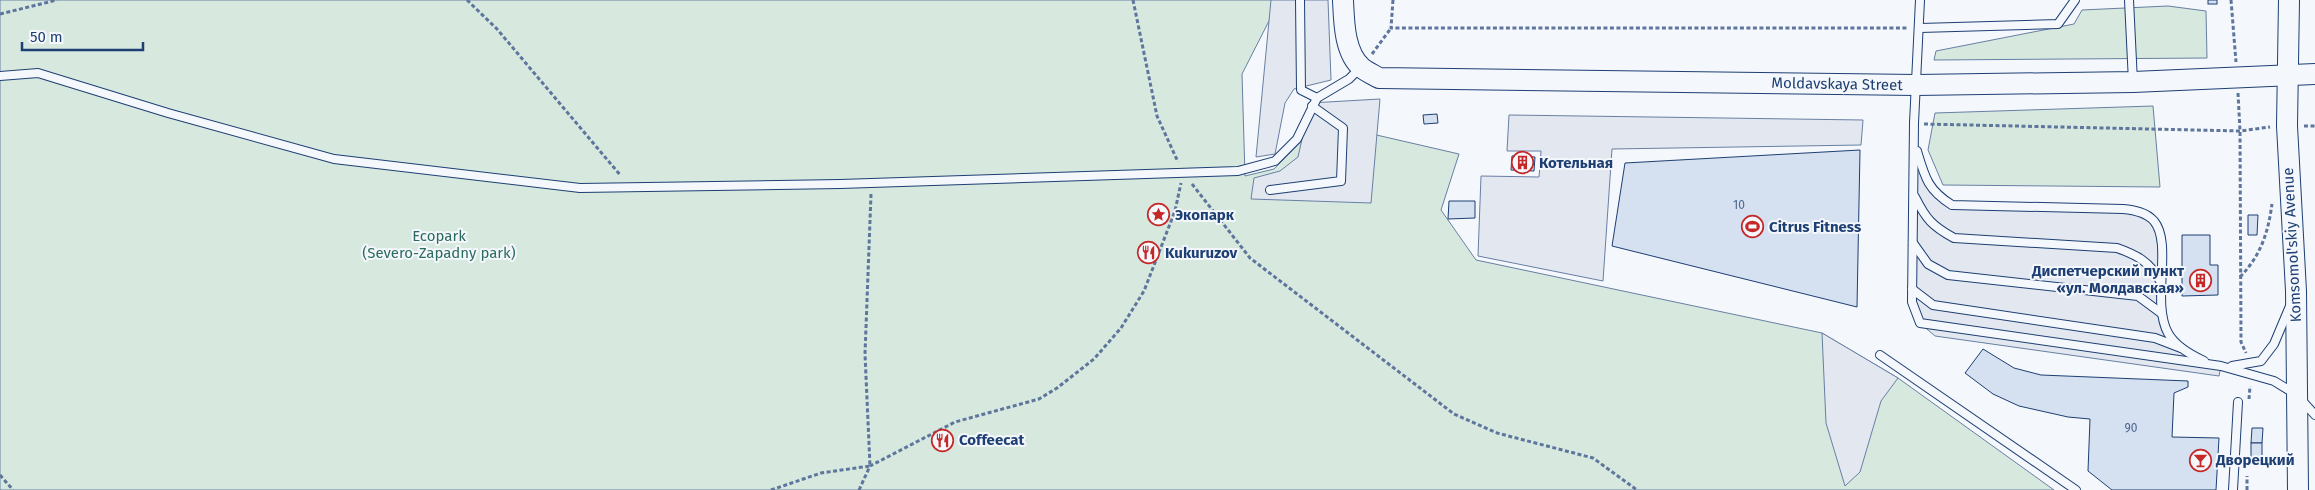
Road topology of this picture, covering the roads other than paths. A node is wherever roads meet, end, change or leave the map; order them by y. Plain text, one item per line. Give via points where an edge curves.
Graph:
1 (1300, 0) edge
2 (1343, 0) edge
3 (1920, 0) edge
4 (2075, 0) edge
5 (2129, 0) edge
6 (2289, 0) edge
7 (1920, 28) junction
8 (1361, 68) junction
9 (2315, 74) edge
10 (0, 76) edge
11 (2288, 76) junction
12 (2133, 82) junction
13 (1916, 85) junction
14 (1317, 98) junction
15 (1312, 106) junction
16 (1915, 145) junction
17 (1270, 190) dead end
18 (1914, 194) junction
19 (1913, 244) junction
20 (2161, 283) junction
21 (1912, 289) junction
22 (2296, 291) junction
23 (2161, 313) junction
24 (2182, 348) junction
25 (1880, 355) dead end
26 (2221, 366) junction
27 (2297, 394) junction
28 (2238, 402) dead end
29 (2315, 415) edge
30 (2076, 490) edge
31 (2233, 490) edge
32 (2298, 490) edge

1 - 14 lane via 1301,90
2 - 8 street via 1349,46
3 - 7 lane
4 - 7 lane via 2058,24
5 - 12 lane
6 - 11 street, Komsomol'skiy Avenue
7 - 13 lane
8 - 13 street, Moldavskaya Street via 1380,78 1400,79
8 - 14 lane
9 - 11 street, Moldavskaya Street
10 - 15 lane via 38,73 334,159 580,188 1238,172 1275,161 1296,139
11 - 12 street, Moldavskaya Street
11 - 22 street, Komsomol'skiy Avenue via 2287,126
12 - 13 street, Moldavskaya Street
13 - 16 lane
14 - 15 lane
15 - 17 lane via 1343,128 1341,181
16 - 18 lane
16 - 20 lane via 1925,180 1937,195 1952,205 2139,211 2154,220 2161,234
18 - 19 lane
18 - 20 lane via 1930,222 1954,238 2118,248 2153,268
19 - 21 lane
19 - 23 lane via 1928,264 1948,275 2138,296
20 - 23 lane
21 - 24 lane via 1933,305 2155,338
21 - 26 lane via 1912,302 1920,323
22 - 26 lane via 2274,344 2261,360
22 - 27 street, Komsomol'skiy Avenue
23 - 24 lane via 2169,334
24 - 26 lane via 2203,361
25 - 30 lane
26 - 27 lane via 2274,381
27 - 29 lane
27 - 32 street, Komsomol'skiy Avenue
28 - 31 lane

